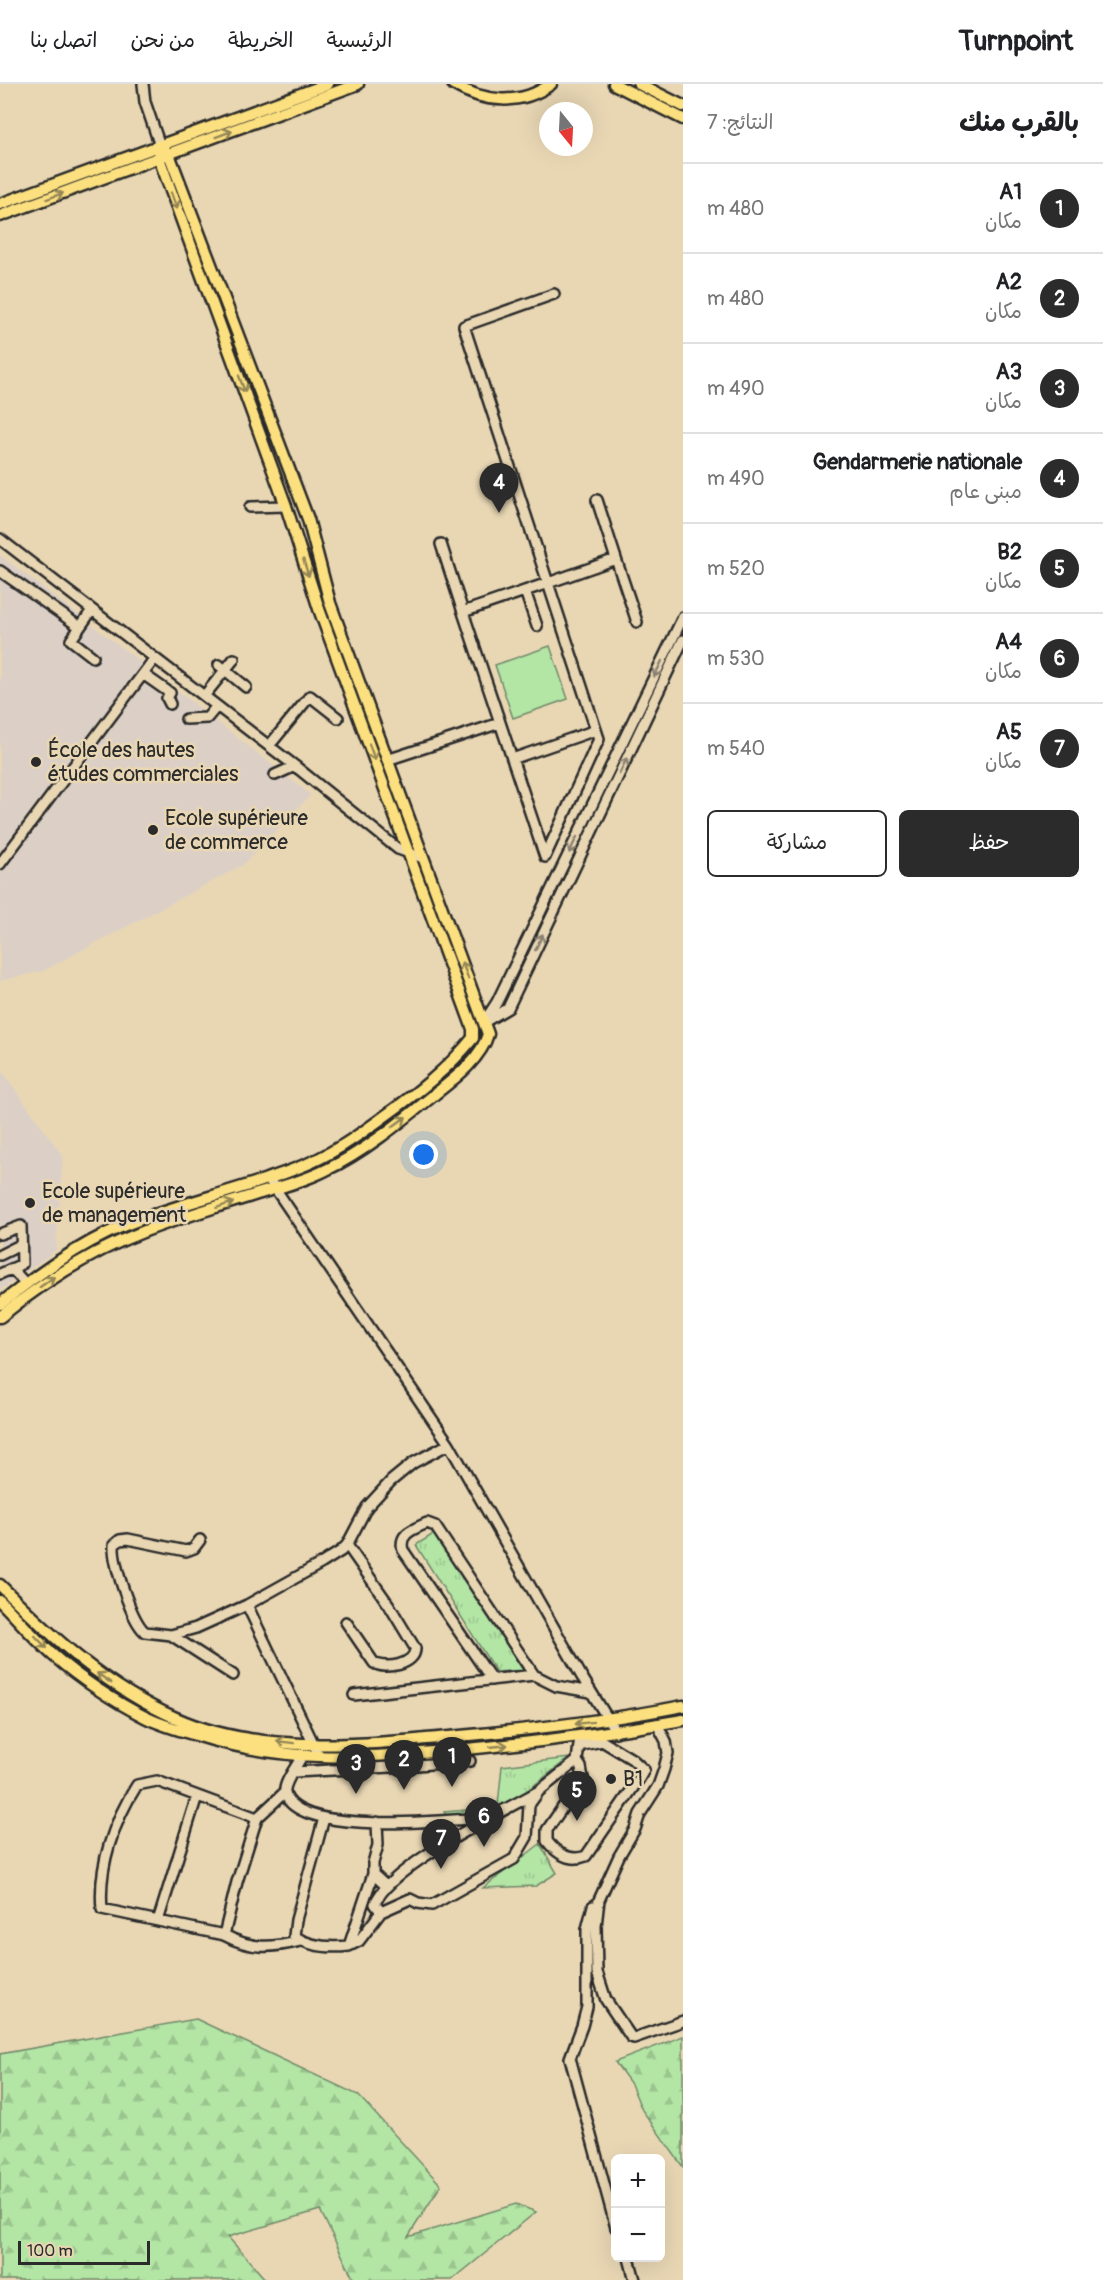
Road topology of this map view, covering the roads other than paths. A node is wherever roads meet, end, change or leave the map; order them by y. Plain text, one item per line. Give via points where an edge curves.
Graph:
1 (143, 84) edge
2 (328, 84) edge
3 (358, 84) edge
4 (453, 84) edge
5 (551, 84) edge
6 (614, 84) edge
7 (639, 84) edge
8 (683, 106) edge
9 (683, 119) edge
10 (160, 146) junction
11 (164, 156) junction
12 (0, 204) edge
13 (0, 216) edge
14 (554, 294) dead end
15 (597, 500) dead end
16 (250, 507) dead end
17 (286, 507) junction
18 (0, 539) edge
19 (441, 544) dead end
20 (616, 559) junction
21 (0, 571) edge
22 (548, 583) junction
23 (525, 591) junction
24 (92, 610) junction
25 (463, 612) junction
26 (683, 617) edge
27 (636, 622) dead end
28 (537, 626) dead end
29 (80, 627) junction
30 (683, 640) edge
31 (93, 657) dead end
32 (155, 658) junction
33 (234, 659) dead end
34 (222, 667) junction
35 (143, 674) junction
36 (246, 687) dead end
37 (204, 696) junction
38 (170, 704) dead end
39 (217, 706) junction
40 (338, 718) dead end
41 (186, 719) dead end
42 (500, 723) junction
43 (596, 730) junction
44 (420, 739) dead end
45 (269, 746) junction
46 (423, 749) junction
47 (512, 759) junction
48 (387, 760) junction
49 (295, 766) junction
50 (275, 775) dead end
51 (408, 853) junction
52 (423, 858) junction
53 (0, 864) edge
54 (484, 1022) junction
55 (473, 1029) junction
56 (268, 1178) junction
57 (275, 1189) junction
58 (0, 1234) edge
59 (20, 1245) junction
60 (0, 1255) edge
61 (12, 1269) junction
62 (0, 1274) edge
63 (26, 1284) junction
64 (0, 1304) edge
65 (0, 1317) edge
66 (449, 1444) junction
67 (200, 1540) dead end
68 (347, 1545) junction
69 (0, 1585) edge
70 (0, 1600) edge
71 (247, 1605) junction
72 (346, 1622) dead end
73 (171, 1635) junction
74 (233, 1675) dead end
75 (534, 1675) junction
76 (492, 1680) junction
77 (591, 1692) junction
78 (354, 1695) dead end
79 (683, 1706) edge
80 (609, 1720) junction
81 (683, 1720) edge
82 (657, 1724) junction
83 (616, 1732) junction
84 (579, 1741) junction
85 (314, 1746) junction
86 (302, 1756) junction
87 (320, 1757) junction
88 (470, 1761) dead end
89 (577, 1761) junction
90 (294, 1772) junction
91 (539, 1791) junction
92 (285, 1792) junction
93 (197, 1796) junction
94 (257, 1818) junction
95 (324, 1818) junction
96 (492, 1818) junction
97 (377, 1822) junction
98 (373, 1875) junction
99 (610, 1875) junction
100 (386, 1886) junction
101 (381, 1912) junction
102 (158, 1921) junction
103 (224, 1935) junction
104 (301, 1941) junction
105 (349, 1946) junction
106 (683, 2021) edge
107 (611, 2213) edge
108 (630, 2262) edge
109 (635, 2280) edge

1 - 10 street
2 - 10 main road
11 -> 3 main road
4 - 5 main road via 478,96 506,100 533,94
6 - 9 main road
7 - 8 main road
10 - 11 main road
10 - 12 main road
13 -> 11 main road
11 -> 17 main road
11 - 48 main road via 308,519 330,603
14 - 22 street via 464,326
15 - 20 street
16 - 17 street
17 -> 51 main road
18 - 24 street
19 - 25 street
20 - 22 street
20 - 27 street
21 - 29 street
22 - 23 street
22 - 43 street
23 - 25 street
23 - 28 street
24 - 29 street
24 - 32 street
25 - 42 street
26 -> 54 street
29 - 31 street via 71,640
54 -> 30 street via 508,1008
32 - 35 street
32 - 37 street
33 - 34 street
34 - 36 street
34 - 37 street
35 - 38 street via 170,693
35 - 53 street
37 - 39 street
39 - 41 street via 207,718
39 - 45 street
40 - 45 street via 310,696
42 - 46 street
42 - 47 street
43 - 47 street
43 - 47 street via 599,739 545,857
44 - 46 street
45 - 49 street
46 - 48 street
48 - 52 main road
49 - 50 street
49 - 51 street
51 - 52 street
51 - 55 main road
54 -> 52 main road
54 - 55 main road
57 -> 54 main road via 345,1161 462,1073 486,1042
55 - 56 main road via 473,1038 463,1050 424,1087 351,1142 325,1157
56 - 57 street
56 - 63 main road via 120,1227
65 -> 57 main road via 56,1276 105,1249 144,1231
57 - 66 street
58 - 59 street via 21,1226
59 - 60 street
59 - 61 street via 22,1264
61 - 62 street
61 - 63 street
63 - 64 main road
66 - 68 street via 413,1463 391,1481 367,1507
66 - 77 street
67 - 73 street via 186,1551 128,1539 114,1545 127,1596 140,1626 145,1632
68 - 71 street
68 - 72 street via 389,1605 415,1653 400,1664 378,1666
85 -> 69 main road via 227,1735 178,1719 143,1702 68,1650
70 -> 86 main road via 54,1655 144,1716 211,1740
71 - 73 street
71 - 85 street
73 - 74 street
75 - 76 street
75 - 76 street via 435,1526 428,1523 406,1534 403,1550
75 - 77 street via 556,1686
76 - 78 street
77 - 80 street
79 - 80 main road
80 - 83 street
80 -> 85 main road via 413,1741
81 - 82 main road
82 - 83 main road
82 - 99 street via 668,1753 658,1786
83 - 84 main road
87 -> 84 main road
84 - 89 street
84 - 89 street via 602,1741 644,1770 586,1856 576,1860 558,1854 547,1841 548,1830 583,1779
85 - 87 street
86 - 87 main road
86 - 90 street
88 - 90 street
89 - 91 street
90 - 92 street via 286,1782
91 - 96 street
91 - 101 street via 529,1805 527,1837 514,1859 432,1905 410,1899
92 - 94 street
92 - 95 street via 289,1801 310,1815
93 - 94 street
93 - 102 street
93 - 102 street via 157,1781 137,1785 122,1808 105,1858 102,1909
94 - 103 street
95 - 97 street
95 - 104 street via 296,1920 294,1936
96 - 97 street
96 - 100 street via 423,1857
97 - 98 street
98 - 100 street
98 - 105 street
99 - 106 street via 599,1900 596,1926 597,1972 606,2000 634,2038
99 - 107 street via 596,1894 587,1929 587,2007 570,2058
100 - 101 street via 375,1904
101 - 105 street via 359,1941
102 - 103 street
103 - 104 street via 257,1947
104 - 105 street via 330,1948
108 - 109 street

